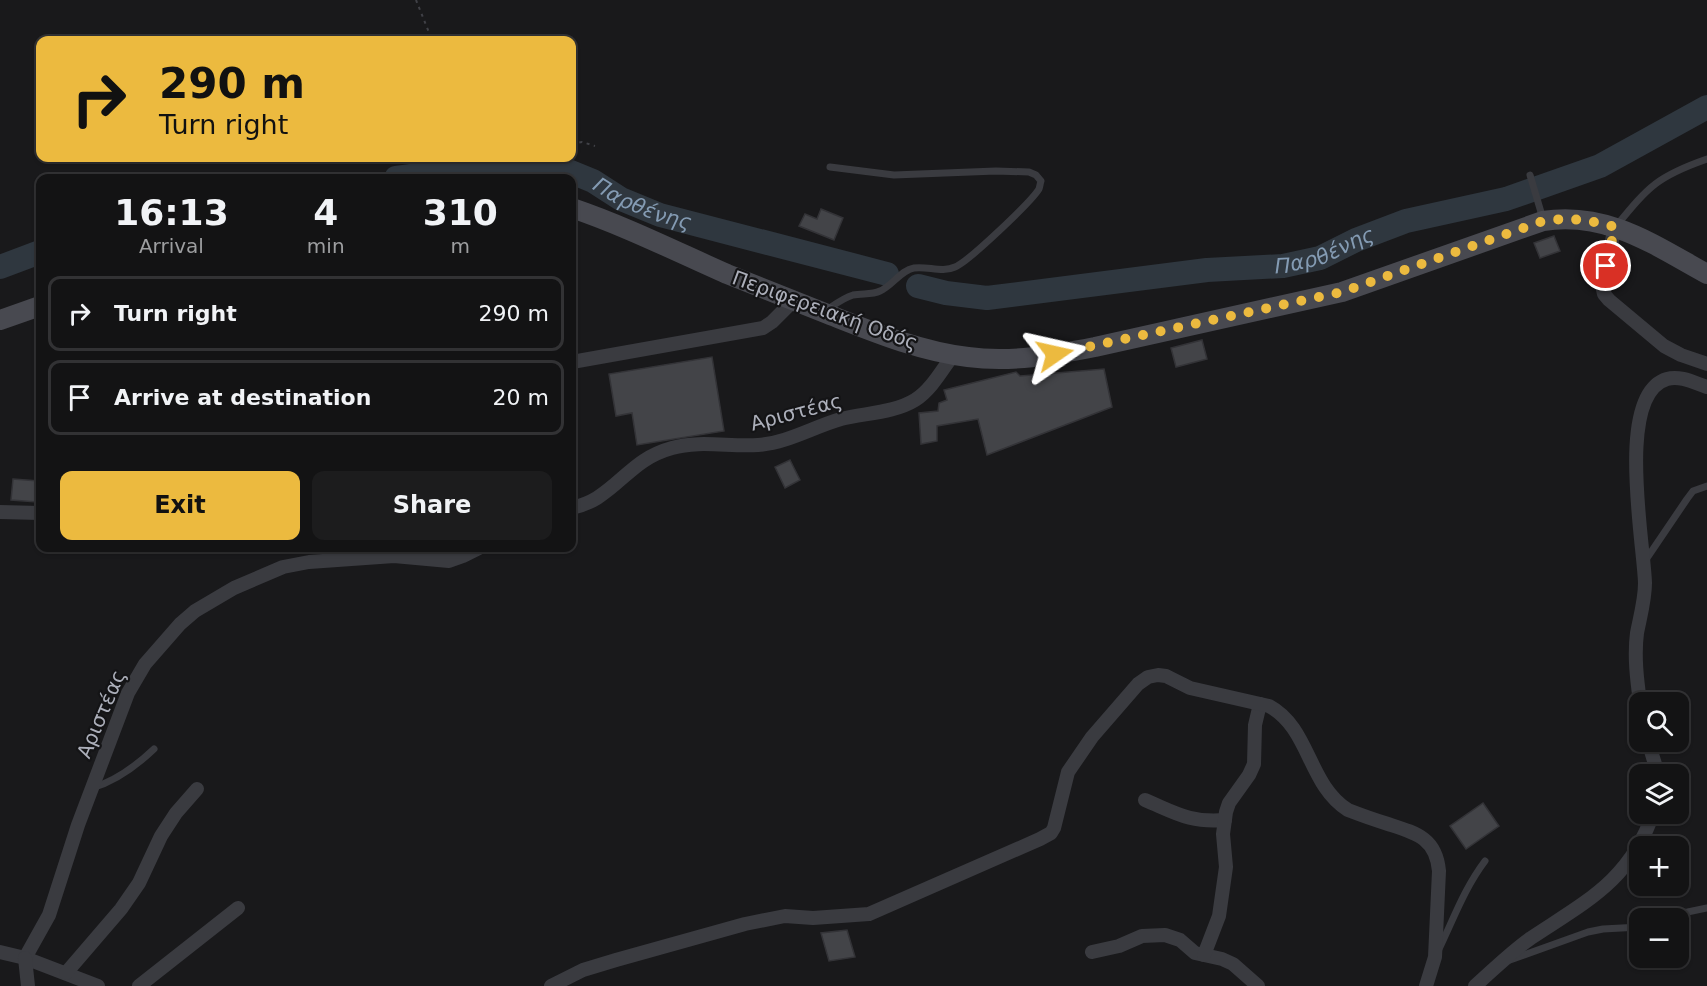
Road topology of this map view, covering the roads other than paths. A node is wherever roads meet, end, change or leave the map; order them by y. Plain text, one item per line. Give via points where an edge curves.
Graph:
1 (1707, 159) edge
2 (830, 167) dead end
3 (1530, 175) dead end
4 (576, 210) edge
5 (1541, 213) junction
6 (1615, 227) junction
7 (1707, 274) edge
8 (793, 302) junction
9 (36, 307) edge
10 (823, 312) junction
11 (0, 320) edge
12 (953, 355) junction
13 (576, 361) edge
14 (1707, 364) edge
15 (1707, 387) edge
16 (1707, 486) edge
17 (576, 506) edge
18 (0, 512) edge
19 (36, 513) edge
20 (391, 552) edge
21 (471, 552) edge
22 (1644, 562) junction
23 (1639, 692) edge
24 (1260, 704) junction
25 (154, 749) dead end
26 (92, 788) junction
27 (197, 789) dead end
28 (1145, 800) dead end
29 (1225, 820) junction
30 (1648, 824) edge
31 (1485, 861) dead end
32 (238, 908) dead end
33 (1707, 908) edge
34 (1689, 912) edge
35 (1629, 928) edge
36 (0, 952) edge
37 (1092, 952) dead end
38 (1204, 955) junction
39 (1435, 957) junction
40 (25, 958) junction
41 (1499, 964) junction
42 (66, 973) junction
43 (28, 986) edge
44 (98, 986) edge
45 (139, 986) edge
46 (551, 986) edge
47 (1258, 986) edge
48 (1426, 986) edge
49 (1475, 986) edge

1 - 6 lane via 1660,179
2 - 10 lane via 894,175 1029,172 1041,181 1040,188 1026,203 957,267 909,270 878,292 852,296
3 - 5 lane
4 - 8 main road, Περιφερειακή Οδός
5 - 6 main road, Περιφερειακή Οδός
5 - 12 main road, Περιφερειακή Οδός via 1342,292 1055,354 1000,359
6 - 7 main road, Περιφερειακή Οδός
6 - 14 street via 1602,285 1604,294 1664,346
8 - 10 main road, Περιφερειακή Οδός
8 - 13 street via 763,328
9 - 11 main road
10 - 12 main road, Περιφερειακή Οδός via 873,332
12 - 17 street, Αριστέας via 934,382 908,405 841,419 765,444 674,447 654,454 596,499
15 - 22 street via 1668,378 1653,388 1645,400 1634,453
16 - 22 lane via 1693,491
18 - 19 street
20 - 21 street, Αριστέας via 449,561
20 - 26 street, Αριστέας via 283,567 240,585 195,611 135,678
22 - 23 street via 1645,587 1636,653
24 - 29 street via 1254,764 1229,803
24 - 39 street via 1289,720 1324,788 1340,805 1410,831 1434,850 1439,871
24 - 46 street via 1190,688 1166,676 1148,677 1080,752 1068,772 1051,833 1040,839 877,912 827,918 784,916 745,924 583,970
25 - 26 lane via 123,775
26 - 40 street, Αριστέας via 50,915
27 - 42 street via 161,836 139,884
28 - 29 street via 1189,819
29 - 38 street via 1226,867 1219,916
30 - 41 street via 1616,878
31 - 39 lane via 1470,880
32 - 45 street
33 - 34 lane
35 - 41 lane via 1588,932
36 - 40 street
37 - 38 street via 1153,934 1173,937
38 - 47 street via 1233,964
39 - 48 street
40 - 42 street
40 - 43 street
41 - 49 street
42 - 44 street

